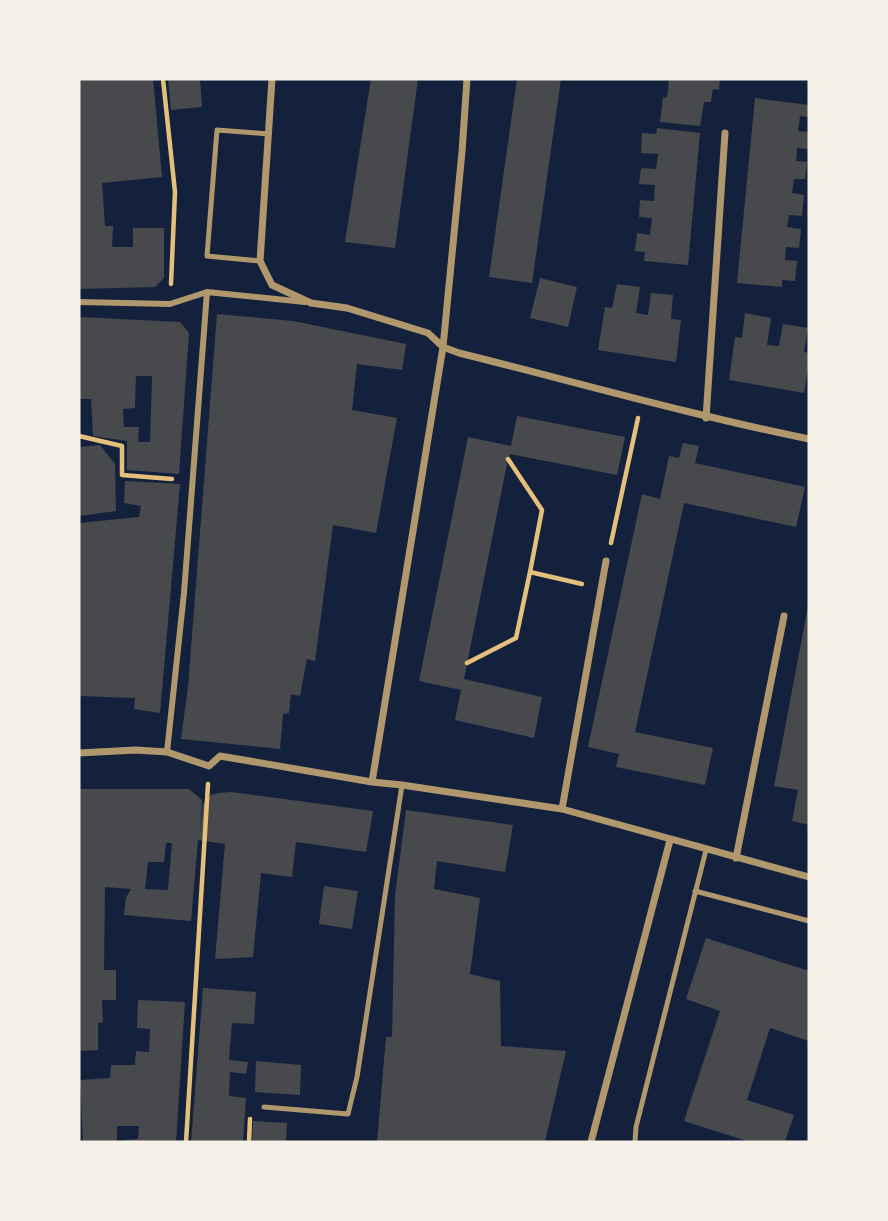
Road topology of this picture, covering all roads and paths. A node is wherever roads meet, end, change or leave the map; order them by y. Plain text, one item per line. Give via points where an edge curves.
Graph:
1 (163, 79) edge
2 (272, 79) edge
3 (467, 79) edge
4 (726, 133) dead end
5 (269, 134) junction
6 (260, 261) junction
7 (207, 292) junction
8 (79, 302) edge
9 (311, 303) junction
10 (170, 304) junction
11 (443, 347) junction
12 (642, 399) junction
13 (706, 418) junction
14 (79, 436) edge
15 (809, 439) edge
16 (508, 459) dead end
17 (194, 480) junction
18 (606, 561) joint
19 (530, 572) junction
20 (600, 588) junction
21 (784, 616) dead end
22 (467, 663) dead end
23 (79, 752) edge
24 (167, 752) junction
25 (209, 766) junction
26 (372, 782) junction
27 (402, 785) junction
28 (562, 809) junction
29 (670, 840) junction
30 (706, 850) junction
31 (736, 858) junction
32 (809, 877) edge
33 (695, 891) junction
34 (809, 921) edge
35 (264, 1107) dead end
36 (186, 1142) edge
37 (590, 1142) edge
38 (635, 1142) edge

1 - 10 path via 175,192
2 - 5 street
3 - 11 street
4 - 13 street
5 - 6 street
5 - 6 lane via 217,130 207,256
6 - 9 street via 272,285
7 - 9 street
7 - 10 street
7 - 17 street
8 - 10 street
9 - 11 street via 347,308 428,333
11 - 12 street
11 - 26 street
12 - 13 street
12 - 18 path
13 - 15 street
14 - 17 path via 122,446 122,475
16 - 19 path via 542,510
17 - 24 street
18 - 20 street
19 - 20 path
19 - 22 path via 516,638
20 - 28 street
21 - 31 street
23 - 24 street
24 - 25 street
25 - 26 street via 220,756
25 - 36 path
26 - 27 street
27 - 28 street
27 - 35 lane via 348,1114
28 - 29 street
29 - 30 street
29 - 37 street
30 - 31 street
30 - 33 lane
31 - 32 street
33 - 34 lane
33 - 38 lane

